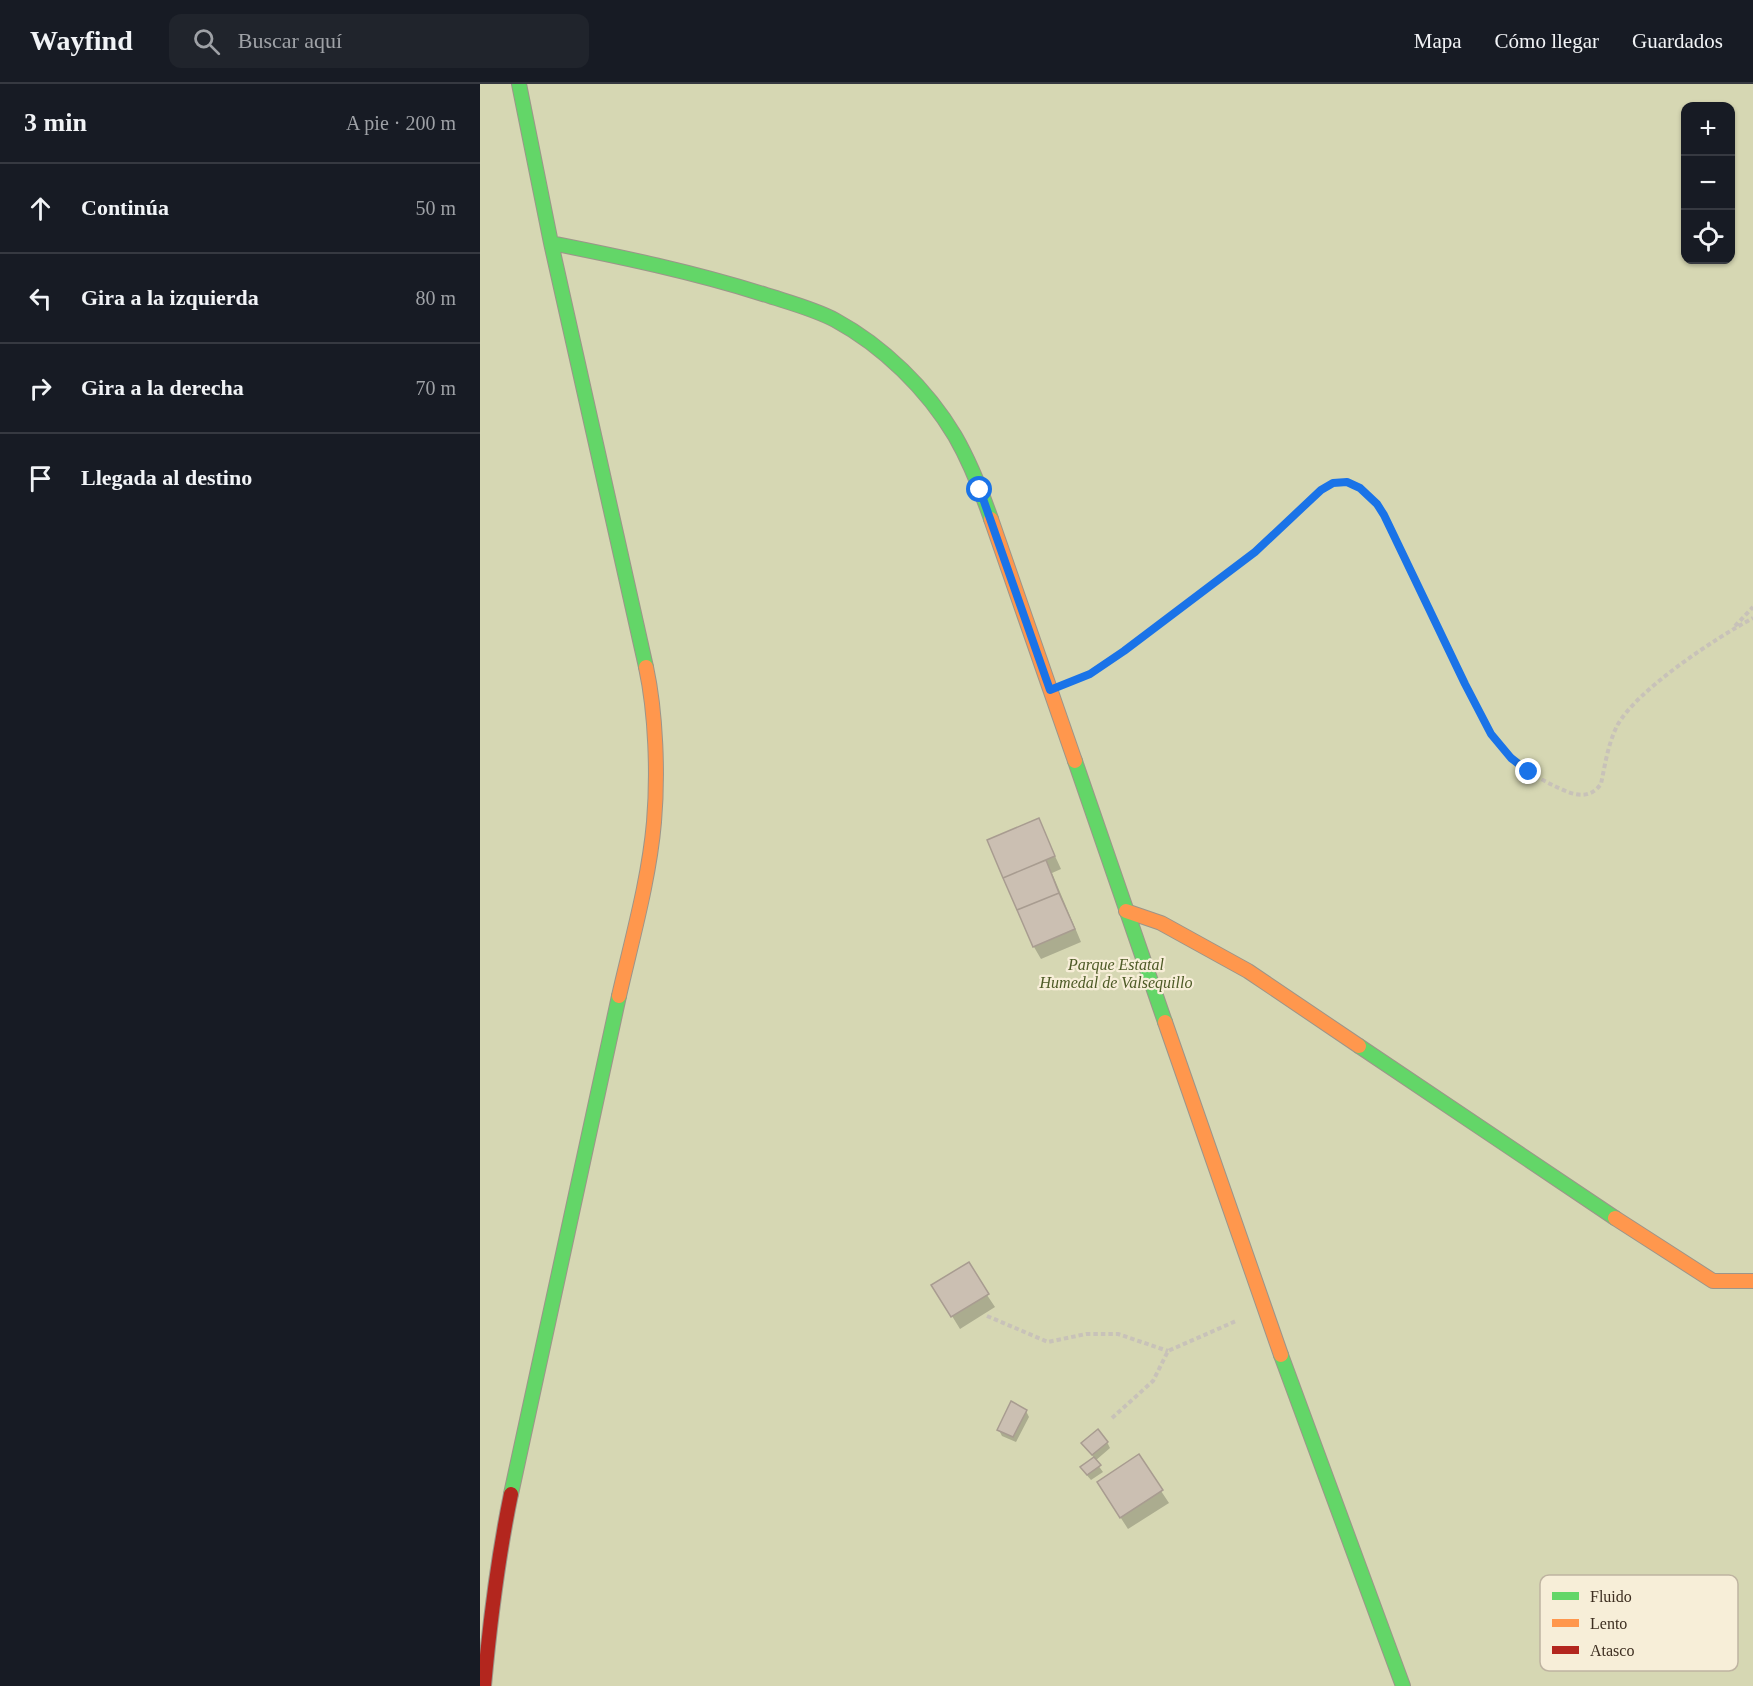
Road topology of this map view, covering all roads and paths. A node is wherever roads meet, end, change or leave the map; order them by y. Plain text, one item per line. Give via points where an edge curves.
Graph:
1 (519, 84) edge
2 (551, 243) junction
3 (1753, 607) edge
4 (1753, 618) edge
5 (1733, 629) junction
6 (1050, 690) junction
7 (1126, 911) junction
8 (1753, 1281) edge
9 (1264, 1309) junction
10 (987, 1316) dead end
11 (1168, 1351) junction
12 (1112, 1418) dead end
13 (484, 1686) edge
14 (1403, 1686) edge

1 - 2 main road
2 - 6 main road via 638,260 802,307 836,321 902,371 948,424 963,453 997,534
2 - 13 main road via 647,671 655,745 654,821 648,864 503,1533
3 - 5 path
4 - 5 path
5 - 6 path via 1625,712 1596,791 1579,796 1567,792 1529,772 1491,734 1384,515 1360,488 1347,482 1333,483 1236,568 1124,651 1090,674
6 - 7 main road
7 - 8 main road via 1161,923 1248,971 1713,1281
7 - 9 main road
9 - 11 path
9 - 14 main road
10 - 11 path via 1048,1342 1086,1334 1118,1334
11 - 12 path via 1153,1381

